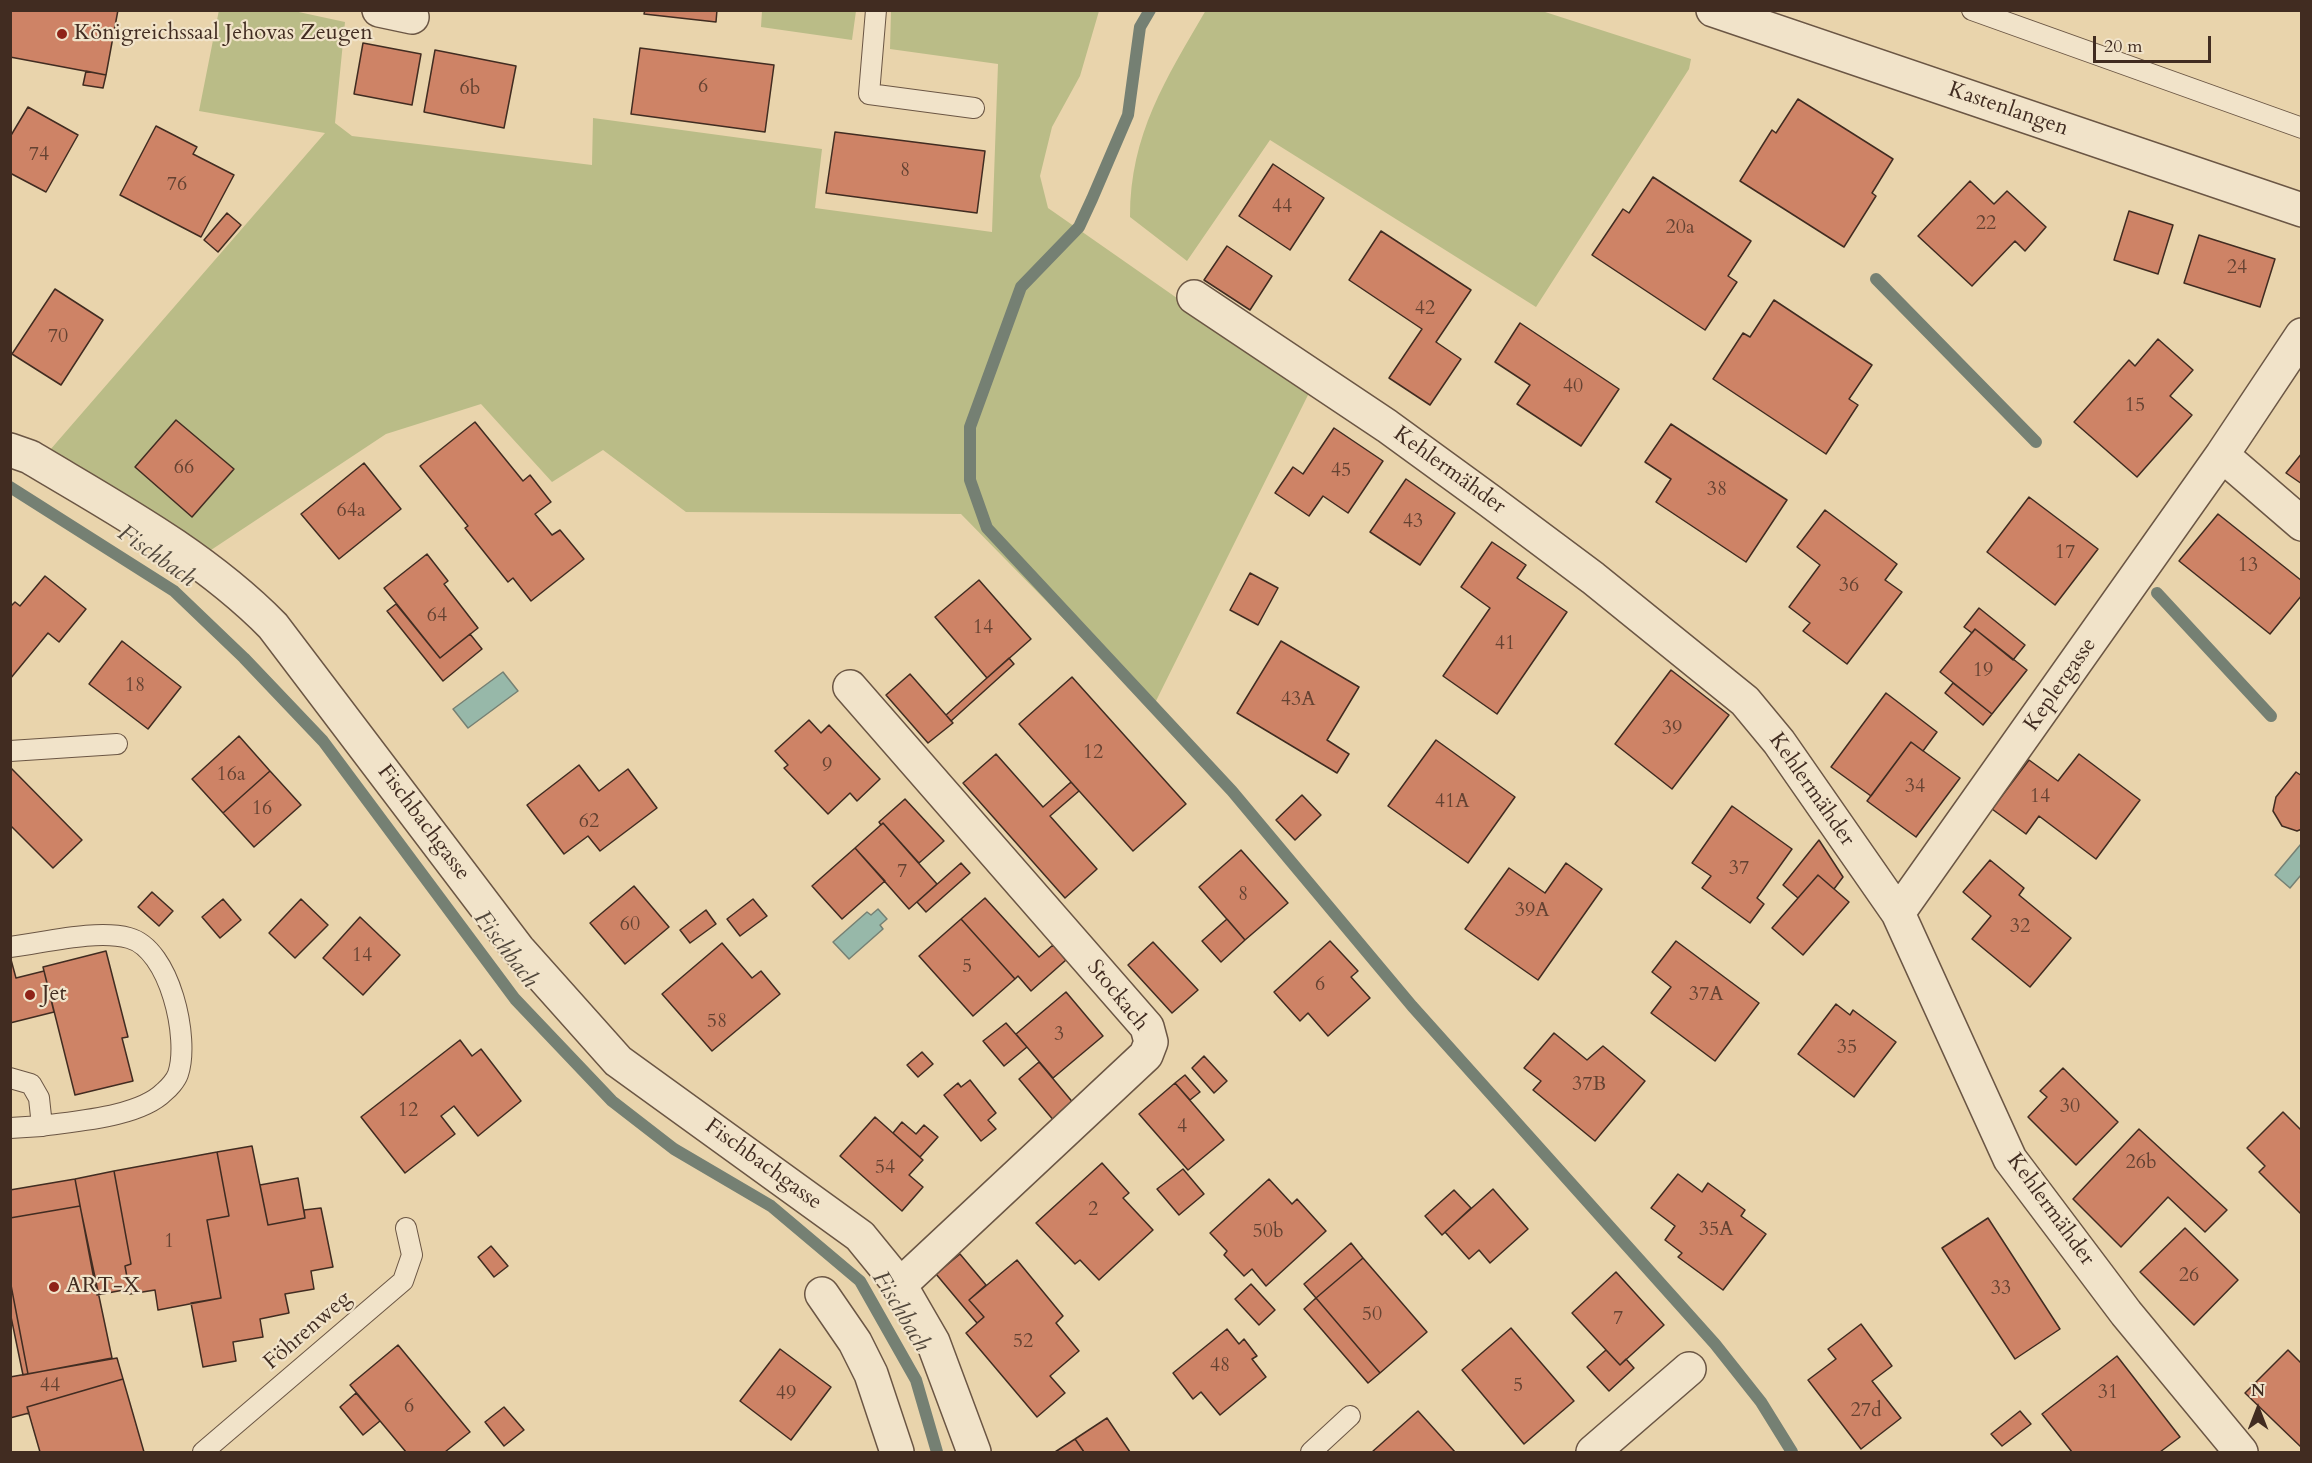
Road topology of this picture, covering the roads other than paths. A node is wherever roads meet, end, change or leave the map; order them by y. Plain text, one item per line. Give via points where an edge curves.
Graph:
1 (379, 10) edge
2 (876, 10) edge
3 (1713, 10) edge
4 (1972, 10) edge
5 (412, 17) dead end
6 (974, 108) dead end
7 (2301, 128) edge
8 (2301, 210) edge
9 (1194, 297) dead end
10 (2301, 335) edge
11 (10, 450) edge
12 (2222, 456) junction
13 (2301, 524) edge
14 (850, 687) dead end
15 (117, 744) dead end
16 (10, 751) edge
17 (1898, 913) junction
18 (10, 947) edge
19 (10, 1078) edge
20 (42, 1126) junction
21 (10, 1128) edge
22 (406, 1228) dead end
23 (900, 1285) junction
24 (822, 1294) dead end
25 (1689, 1369) dead end
26 (1350, 1416) dead end
27 (203, 1452) edge
28 (897, 1452) edge
29 (974, 1452) edge
30 (1311, 1452) edge
31 (1593, 1452) edge
32 (2241, 1452) edge

1 - 5 street
2 - 6 lane via 869,94
3 - 8 street, Kastenlangen
4 - 7 lane
9 - 17 street, Kehlermähder via 1481,494 1593,578 1745,701 1779,742
10 - 12 street, Keplergasse
11 - 23 street, Fischbachgasse via 161,535 250,604 273,626 518,949 618,1061 860,1236
12 - 13 street
12 - 17 street, Keplergasse
14 - 23 street, Stockach via 1147,1027 1151,1042 1146,1055
15 - 16 lane
17 - 32 street, Kehlermähder via 2010,1159 2126,1313
18 - 20 lane via 104,935 130,938 148,949 167,978 178,1013 181,1059 177,1076 163,1094 133,1109
19 - 20 lane via 31,1084 39,1098
20 - 21 lane
22 - 27 lane, Föhrenweg via 412,1255 403,1281
23 - 29 street, Fischbachgasse via 933,1342
24 - 28 street via 855,1342 871,1374
25 - 31 street
26 - 30 lane

